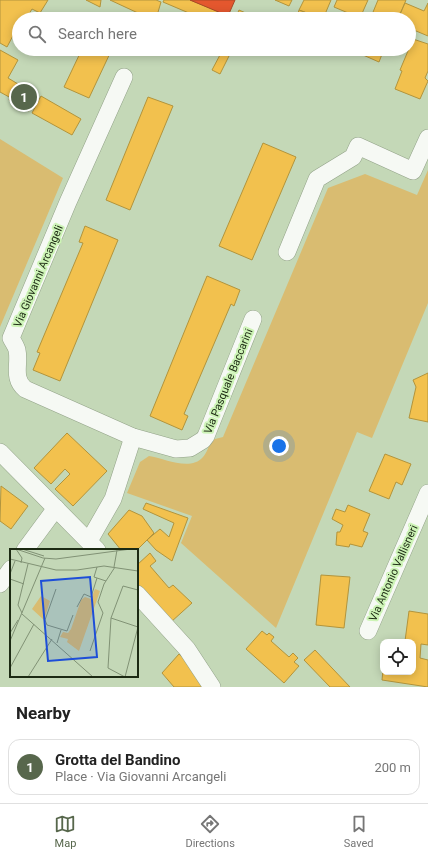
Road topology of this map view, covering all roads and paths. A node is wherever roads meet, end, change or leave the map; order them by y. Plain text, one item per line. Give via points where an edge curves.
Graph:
1 (124, 77) dead end
2 (428, 138) edge
3 (287, 252) dead end
4 (253, 319) dead end
5 (132, 438) junction
6 (0, 452) edge
7 (428, 493) edge
8 (56, 508) junction
9 (93, 546) edge
10 (26, 549) edge
11 (10, 570) edge
12 (0, 584) edge
13 (138, 595) edge
14 (368, 631) dead end
15 (212, 687) edge

1 - 5 street, Via Giovanni Arcangeli via 68,202 12,338 17,350 17,377 25,389
2 - 3 street via 414,171 358,146 353,157 317,179
4 - 5 street, Via Pasquale Baccarini via 203,440 190,448 176,449
5 - 9 street via 113,499
6 - 8 street
7 - 14 street, Via Antonio Vallisneri
8 - 9 street
8 - 10 street
11 - 12 street
13 - 15 street via 187,649

